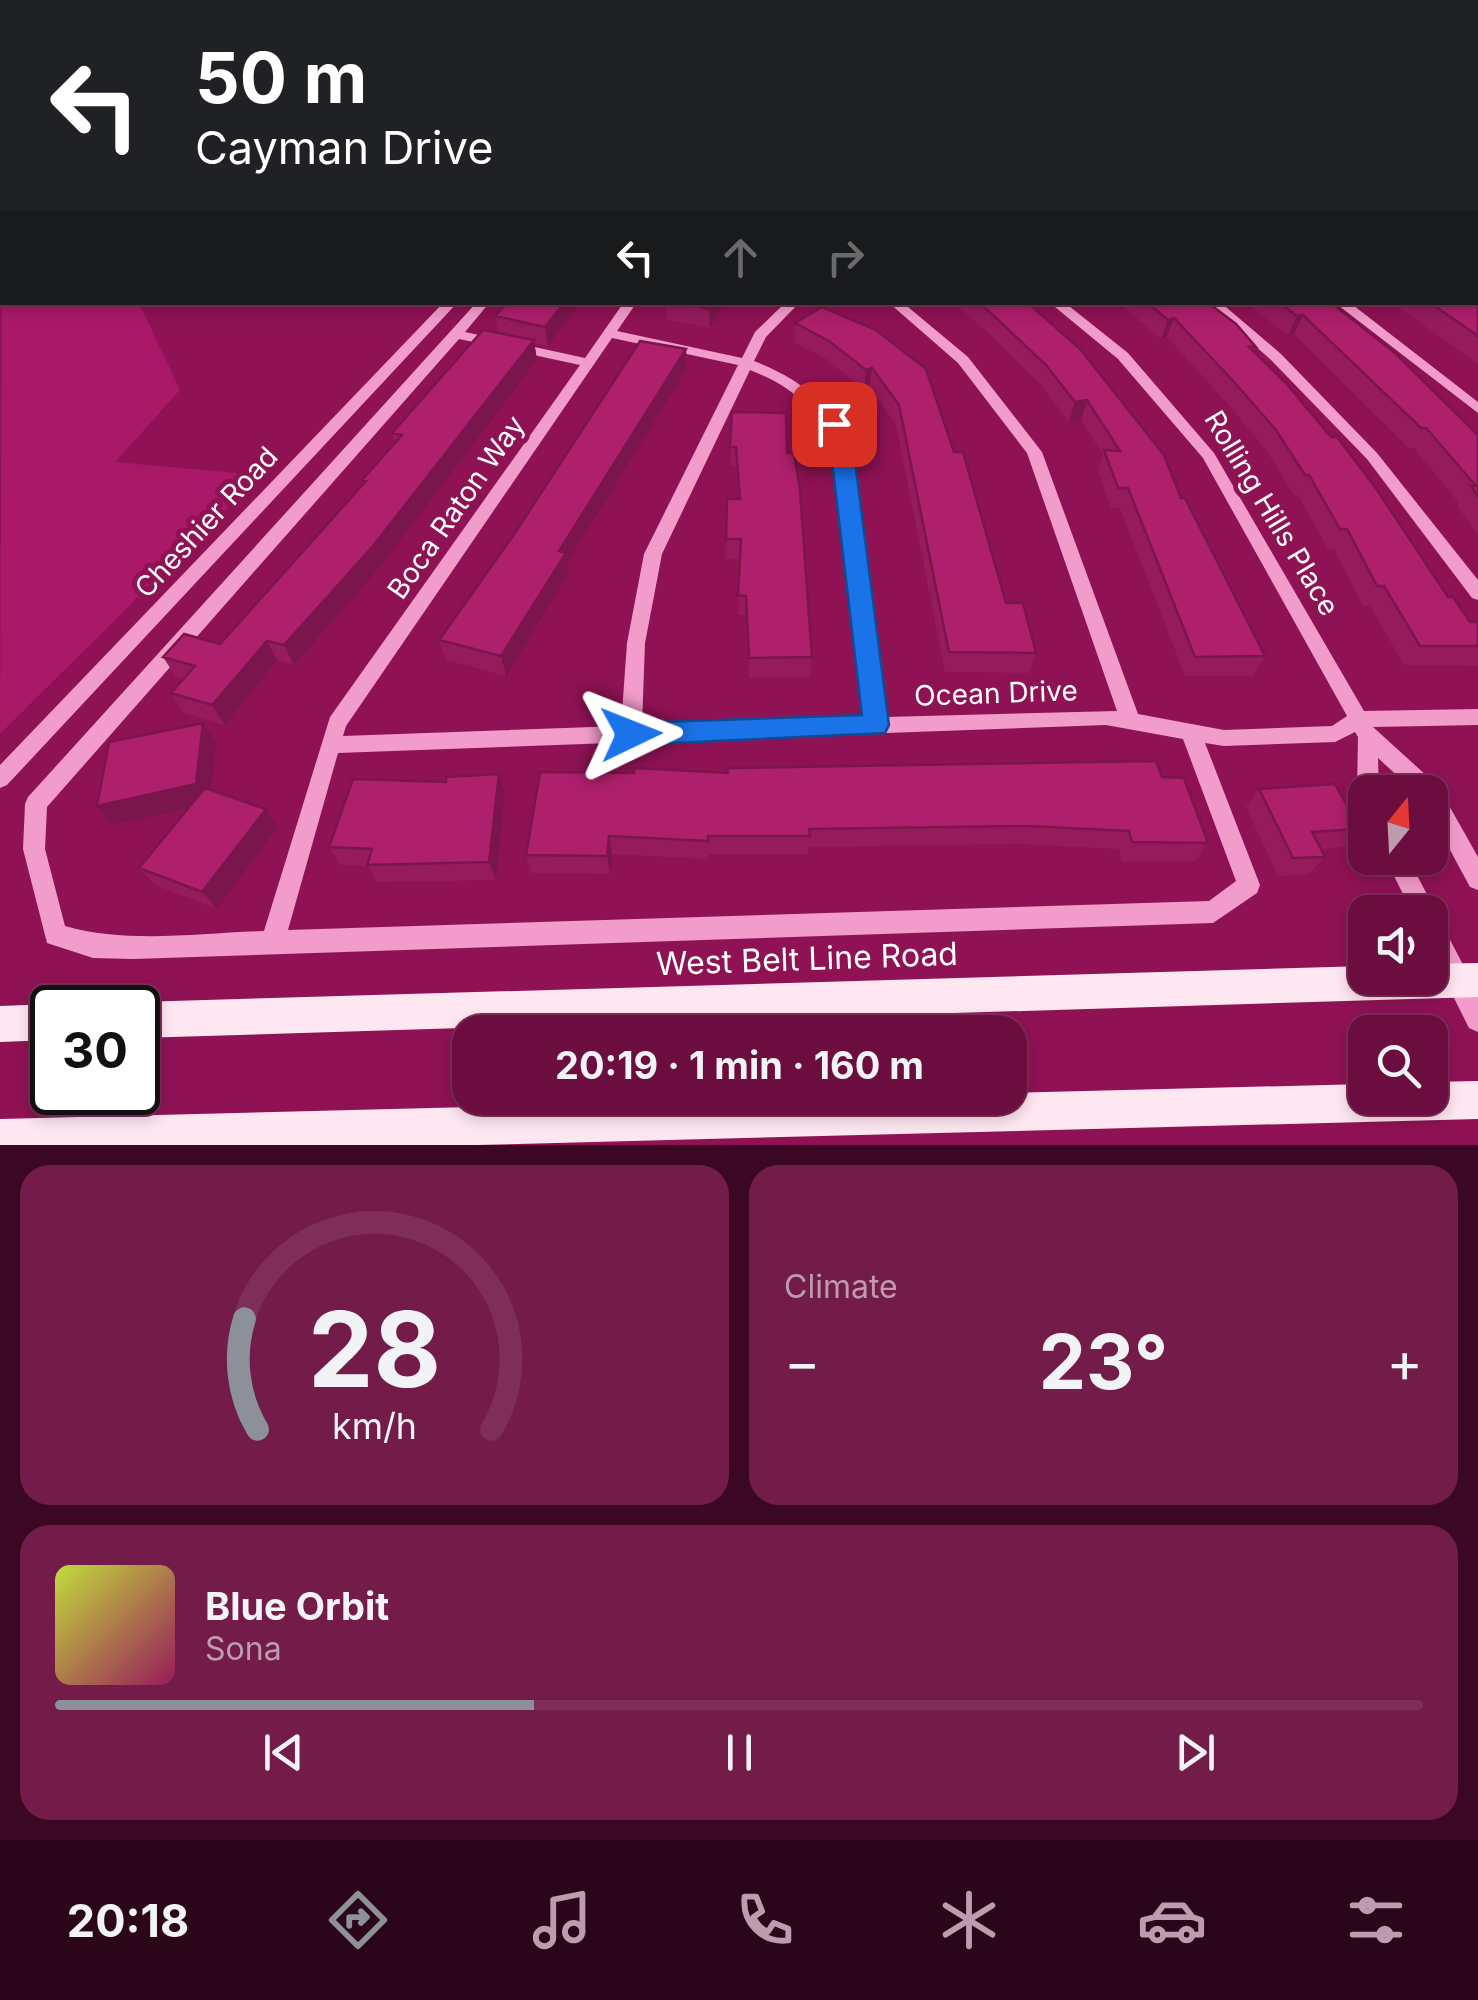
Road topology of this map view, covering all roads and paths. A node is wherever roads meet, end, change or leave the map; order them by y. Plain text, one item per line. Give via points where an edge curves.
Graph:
1 (449, 305) edge
2 (481, 305) edge
3 (630, 305) edge
4 (791, 305) edge
5 (898, 305) edge
6 (1060, 305) edge
7 (1215, 305) edge
8 (1344, 305) edge
9 (456, 334) junction
10 (610, 334) junction
11 (591, 362) junction
12 (747, 364) junction
13 (1478, 409) edge
14 (1478, 593) edge
15 (1478, 717) edge
16 (1130, 720) junction
17 (876, 725) junction
18 (1363, 727) junction
19 (1190, 730) junction
20 (631, 734) junction
21 (330, 745) junction
22 (1367, 775) edge
23 (1412, 775) edge
24 (0, 779) edge
25 (1448, 825) edge
26 (1478, 879) edge
27 (272, 944) junction
28 (1448, 951) edge
29 (1468, 980) edge
30 (160, 1019) edge
31 (1478, 1019) edge
32 (30, 1023) edge
33 (0, 1024) edge
34 (1478, 1100) edge
35 (0, 1138) edge

1 - 24 street, Cheshier Road
2 - 9 street
3 - 10 street, Boca Raton Way
4 - 12 street via 760,335
5 - 16 street via 963,360 1034,452
6 - 18 street, Rolling Hills Place via 1122,356 1209,456
7 - 14 street via 1372,456
8 - 13 street
9 - 11 street
9 - 27 street via 36,804 34,849 56,935 94,946
10 - 11 street, Boca Raton Way
10 - 12 street
11 - 21 street, Boca Raton Way via 337,722
12 - 17 street via 808,392 843,446
12 - 20 street via 652,554 636,643
15 - 18 street, Ocean Drive
16 - 17 street, Ocean Drive
16 - 19 street, Ocean Drive
17 - 20 street, Ocean Drive
18 - 19 street, Ocean Drive via 1301,737 1224,738
18 - 22 street, Rolling Hills Place
18 - 23 street, Rolling Hills Place
19 - 27 street via 1249,884 1213,912
20 - 21 street, Ocean Drive
21 - 27 street, Boca Raton Way
25 - 26 street, Rolling Hills Place
28 - 29 street
29 - 30 main road, West Belt Line Road
29 - 31 street
32 - 33 main road
34 - 35 main road

